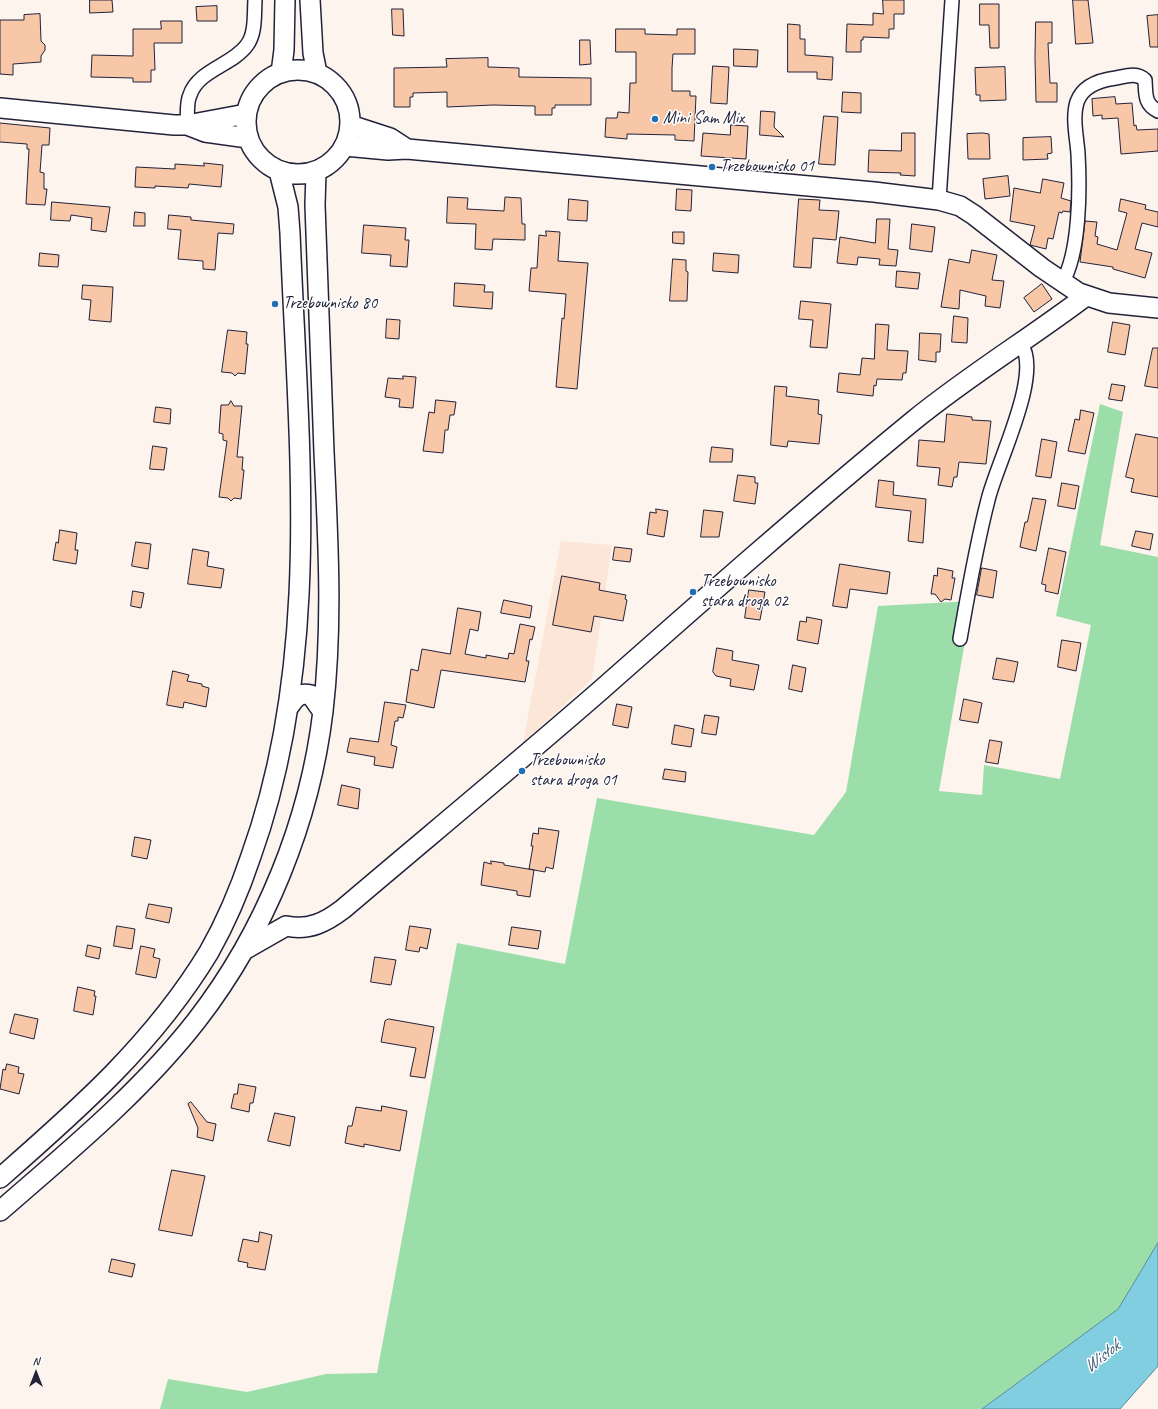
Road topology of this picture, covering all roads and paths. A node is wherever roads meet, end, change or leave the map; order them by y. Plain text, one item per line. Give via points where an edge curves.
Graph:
1 (255, 0) edge
2 (285, 0) edge
3 (310, 0) edge
4 (952, 0) edge
5 (280, 73) junction
6 (317, 73) junction
7 (0, 108) edge
8 (1158, 111) edge
9 (246, 114) junction
10 (187, 125) junction
11 (350, 125) junction
12 (248, 138) junction
13 (345, 146) junction
14 (407, 148) junction
15 (279, 171) junction
16 (316, 171) junction
17 (939, 200) junction
18 (1062, 283) junction
19 (1086, 296) junction
20 (1158, 308) edge
21 (1021, 344) junction
22 (960, 639) dead end
23 (288, 708) junction
24 (323, 712) junction
25 (271, 896) junction
26 (286, 926) junction
27 (243, 951) junction
28 (0, 1178) edge
29 (0, 1211) edge

1 - 10 street via 253,26 247,44 241,52 196,84 189,96
2 - 5 main road via 284,50
3 - 6 main road via 313,53
4 - 17 street
5 - 6 main road via 305,70
5 - 9 main road via 258,88 250,100
6 - 11 main road via 331,82 342,94 349,109
7 - 10 main road via 174,126
8 - 18 street via 1147,103 1145,80 1136,75 1102,80 1089,86 1082,93 1077,103 1076,117 1079,181 1076,228 1069,270
9 - 10 main road
9 - 12 main road
10 - 12 main road via 205,132
11 - 13 main road
11 - 14 main road via 390,138
12 - 15 main road via 255,152 265,163
13 - 14 main road via 388,150
13 - 16 main road via 328,165
14 - 17 main road
15 - 16 main road via 291,174
15 - 23 main road via 288,207 290,233 302,513 298,616
16 - 24 main road via 314,205 329,541 327,657
17 - 18 main road via 960,206 974,215
18 - 19 main road
19 - 20 main road via 1109,303
19 - 21 main road
21 - 22 street via 1028,362 1020,404 988,498
21 - 26 main road via 970,378 915,420 769,541 599,691 343,909 318,924 297,928
23 - 24 main road via 296,697 303,693 311,694
23 - 28 main road via 267,813 241,885 209,951 161,1020 114,1075
24 - 25 main road via 306,801
25 - 26 main road
25 - 27 main road
26 - 27 main road
27 - 29 main road via 198,1019 167,1057 79,1142

